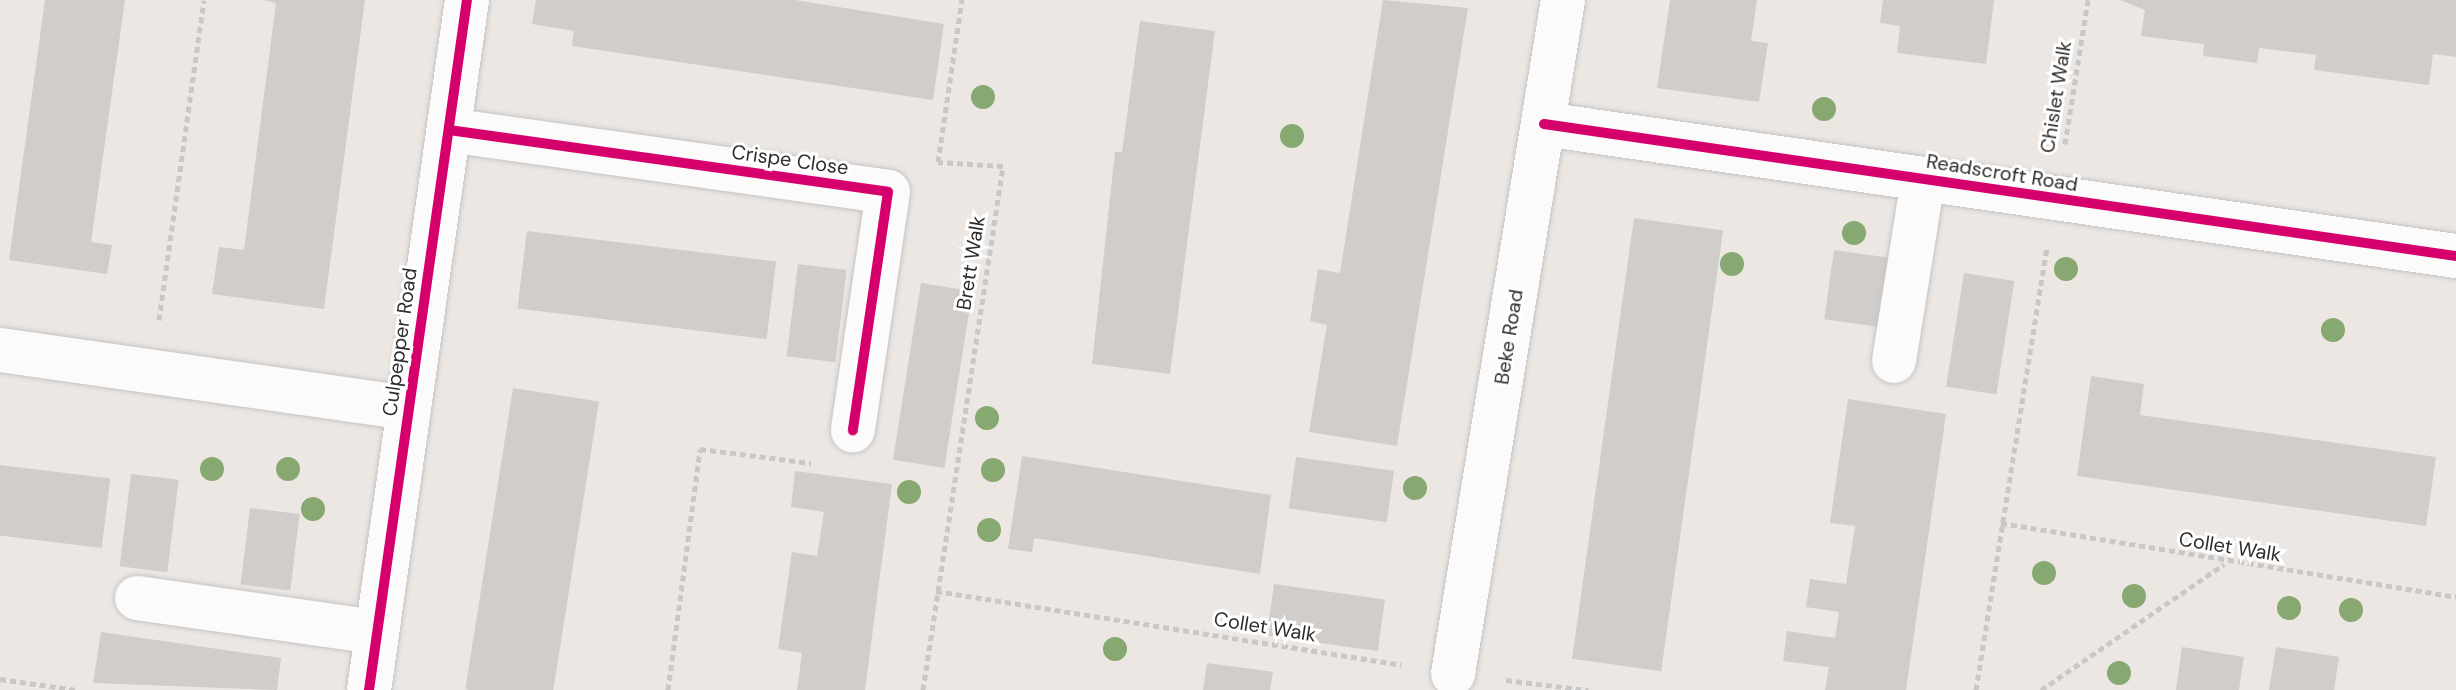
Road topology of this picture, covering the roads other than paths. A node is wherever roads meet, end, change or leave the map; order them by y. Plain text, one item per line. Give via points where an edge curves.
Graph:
1 (467, 0) edge
2 (1563, 0) edge
3 (1544, 124) junction
4 (449, 130) junction
5 (1923, 179) junction
6 (2456, 256) edge
7 (0, 350) edge
8 (1894, 361) dead end
9 (409, 408) junction
10 (853, 430) road end
11 (137, 598) dead end
12 (375, 632) junction
13 (1453, 674) road end
14 (369, 690) edge

1 - 4 street, Culpepper Road
2 - 3 street, Beke Road
3 - 5 street, Readscroft Road
3 - 13 street, Beke Road
4 - 9 street, Culpepper Road
4 - 10 street, Crispe Close via 888,192
5 - 6 street, Readscroft Road
5 - 8 street
7 - 9 street, Culpepper Road
9 - 12 street, Culpepper Road
11 - 12 street
12 - 14 street, Culpepper Road

